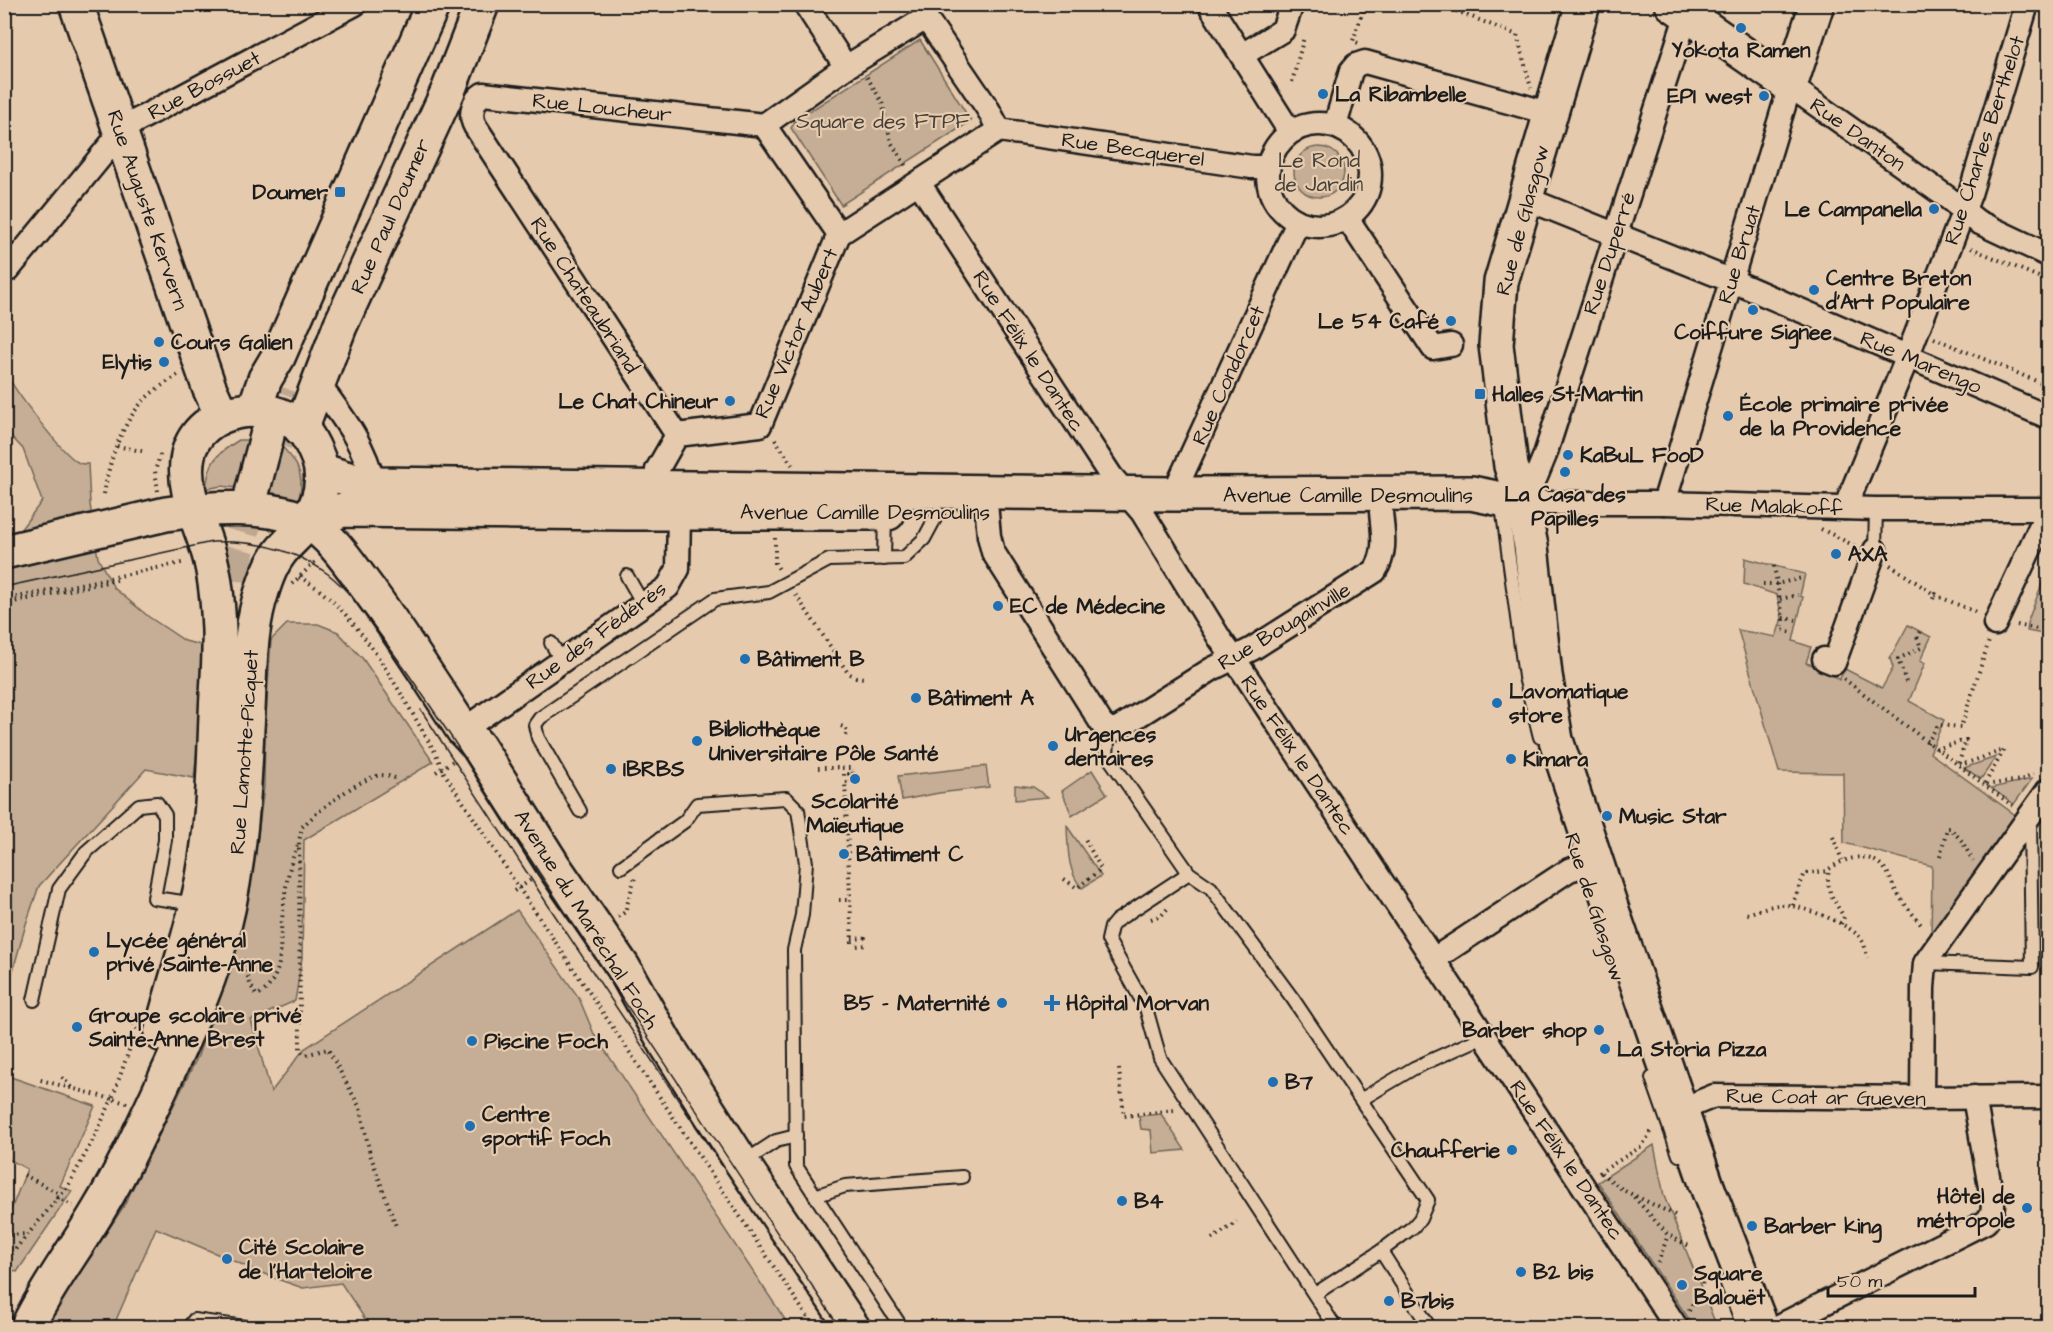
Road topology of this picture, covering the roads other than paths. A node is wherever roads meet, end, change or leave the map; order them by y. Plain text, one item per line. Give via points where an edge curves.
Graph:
1 (76, 4) edge
2 (355, 4) edge
3 (433, 4) edge
4 (452, 4) edge
5 (469, 4) edge
6 (482, 4) edge
7 (1209, 4) edge
8 (1292, 4) edge
9 (1583, 4) edge
10 (1817, 4) edge
11 (2027, 4) edge
12 (805, 5) edge
13 (1682, 8) edge
14 (922, 11) edge
15 (1561, 36) dead end
16 (1242, 55) junction
17 (856, 71) junction
18 (1790, 86) junction
19 (461, 97) junction
20 (1547, 113) junction
21 (764, 125) junction
22 (1335, 126) junction
23 (999, 130) junction
24 (120, 132) junction
25 (1290, 132) junction
26 (1268, 167) junction
27 (913, 176) junction
28 (359, 195) junction
29 (1527, 199) junction
30 (1964, 210) junction
31 (1347, 218) junction
32 (1298, 222) junction
33 (838, 234) junction
34 (1615, 234) junction
35 (2049, 255) edge
36 (4, 271) edge
37 (1731, 281) junction
38 (1487, 296) dead end
39 (1451, 345) dead end
40 (1907, 356) junction
41 (299, 388) junction
42 (222, 416) junction
43 (2049, 417) edge
44 (301, 429) junction
45 (265, 431) junction
46 (677, 435) junction
47 (323, 471) junction
48 (374, 484) junction
49 (655, 487) junction
50 (256, 494) tunnel mouth
51 (1173, 494) junction
52 (1512, 499) junction
53 (887, 501) junction
54 (986, 502) junction
55 (1134, 503) junction
56 (1665, 504) junction
57 (1845, 508) junction
58 (1876, 509) junction
59 (2049, 509) edge
60 (193, 510) junction
61 (1381, 512) junction
62 (679, 513) junction
63 (938, 513) junction
64 (307, 522) junction
65 (4, 552) edge
66 (1874, 552) joint
67 (884, 559) junction
68 (627, 576) dead end
69 (643, 604) junction
70 (1995, 622) road end
71 (1233, 658) junction
72 (1824, 659) dead end
73 (1109, 729) junction
74 (463, 730) junction
75 (1545, 754) dead end
76 (2045, 780) edge
77 (580, 811) dead end
78 (2024, 814) junction
79 (1585, 865) junction
80 (621, 867) dead end
81 (1189, 873) junction
82 (202, 905) junction
83 (1434, 959) junction
84 (1925, 963) junction
85 (34, 1000) dead end
86 (1485, 1036) junction
87 (1648, 1064) dead end
88 (1974, 1097) junction
89 (2049, 1097) edge
90 (1922, 1098) junction
91 (1362, 1100) junction
92 (130, 1110) junction
93 (1680, 1110) junction
94 (796, 1136) junction
95 (742, 1163) junction
96 (1682, 1164) dead end
97 (962, 1177) dead end
98 (815, 1196) junction
99 (1381, 1251) junction
100 (1723, 1273) dead end
101 (1315, 1294) junction
102 (1681, 1323) edge
103 (6, 1328) edge
104 (27, 1328) edge
105 (188, 1328) edge
106 (252, 1328) edge
107 (853, 1328) edge
108 (902, 1328) edge
109 (1336, 1328) edge
110 (1430, 1328) edge
111 (1744, 1328) edge
112 (1762, 1328) edge
113 (1775, 1328) edge

1 - 24 main road, Rue Auguste Kervern
2 - 24 street, Rue Bossuet
3 - 28 main road
4 - 28 main road
5 - 41 main road
6 - 19 main road, Rue Paul Doumer
7 - 16 street
8 - 16 street via 1283,30
9 - 20 main road, Rue de Glasgow
10 - 18 main road, Rue Bruat
11 - 30 street, Rue Charles Berthelot
12 - 17 street
13 - 18 main road, Rue Danton
13 - 34 street, Rue Duperré
14 - 17 street
14 - 23 street
15 - 20 lane
16 - 25 street
17 - 21 street
18 - 30 street, Rue Danton
18 - 37 street, Rue Bruat
19 - 21 street, Rue Loucheur via 493,94
19 - 41 main road, Rue Paul Doumer via 340,326
19 - 46 street, Rue Chateaubriand via 475,126
20 - 22 street via 1365,62 1356,64 1351,71
20 - 29 main road, Rue de Glasgow
20 - 38 lane
21 - 33 street
22 - 25 street via 1320,124
22 - 31 street via 1350,134 1368,160 1367,193
23 - 26 street, Rue Becquerel
23 - 27 street
24 - 36 street, Rue Bossuet
24 - 42 main road, Rue Auguste Kervern
25 - 26 street via 1276,148
26 - 32 street via 1268,184 1274,200
27 - 33 street
27 - 55 street, Rue Félix le Dantec
28 - 41 main road
28 - 45 main road via 265,379
29 - 34 street, Rue Marengo
29 - 52 main road, Rue de Glasgow via 1502,282 1496,345 1512,466
30 - 35 street, Rue Danton via 1978,222
30 - 40 street, Rue Charles Berthelot
31 - 32 street via 1331,225
31 - 39 street via 1433,348
32 - 51 street, Rue Condorcet
33 - 46 street, Rue Victor Aubert via 760,425
34 - 37 street, Rue Marengo
34 - 52 street, Rue Duperré via 1545,455 1536,477
37 - 40 street, Rue Marengo
37 - 56 street, Rue Bruat
40 - 43 street, Rue Marengo
40 - 57 street, Rue Charles Berthelot
41 - 44 main road, Rue Paul Doumer
41 - 48 street via 343,417 362,447
42 - 45 main road
42 - 60 main road, Rue Lamotte-Picquet via 204,429 187,457
44 - 45 main road via 271,412
44 - 47 main road via 314,447
45 - 50 main road
46 - 49 street via 657,470
47 - 48 main road, Avenue Camille Desmoulins
47 - 64 main road via 322,489
48 - 49 main road, Avenue Camille Desmoulins
49 - 53 main road, Avenue Camille Desmoulins
49 - 62 lane
51 - 52 main road, Avenue Camille Desmoulins via 1471,493
51 - 55 main road, Avenue Camille Desmoulins
52 - 56 street, Rue Malakoff
52 - 61 main road, Avenue Camille Desmoulins via 1471,512
52 - 75 lane, Rue de Glasgow via 1525,677
52 - 79 main road, Rue de Glasgow via 1531,546 1556,740
53 - 54 main road, Avenue Camille Desmoulins
53 - 62 main road, Avenue Camille Desmoulins
53 - 63 main road, Avenue Camille Desmoulins
53 - 67 lane
54 - 55 main road, Avenue Camille Desmoulins
54 - 63 main road, Avenue Camille Desmoulins
54 - 73 street via 993,552 1102,724
55 - 61 main road, Avenue Camille Desmoulins
55 - 71 street, Rue Félix le Dantec
56 - 57 street, Rue Malakoff
57 - 58 street, Rue Malakoff
58 - 59 street, Rue Malakoff
58 - 66 lane
59 - 70 street
60 - 64 main road via 236,508
60 - 65 main road
60 - 82 main road, Rue Lamotte-Picquet via 213,570 219,632
61 - 71 street, Rue Bougainville via 1383,552 1375,572
62 - 64 main road, Avenue Camille Desmoulins via 343,510
62 - 69 street, Rue des Fédérés via 678,569 668,587
63 - 67 lane via 924,539 904,558
64 - 74 main road, Avenue du Maréchal Foch via 338,548
64 - 92 main road, Rue Lamotte-Picquet via 277,556 266,577 256,614 243,810 224,928 212,971 201,1000
66 - 72 street via 1834,663
67 - 77 lane via 829,560 769,592 715,599 540,718 535,725 538,738
68 - 69 lane
69 - 74 street, Rue des Fédérés via 556,652
71 - 73 street, Rue Bougainville via 1117,729
71 - 83 street, Rue Félix le Dantec
73 - 81 lane via 1107,755
74 - 95 main road, Avenue du Maréchal Foch via 478,746 622,967
76 - 78 street
78 - 84 street via 1984,880
78 - 84 lane via 2032,967
79 - 83 street via 1561,875
79 - 93 main road, Rue de Glasgow
80 - 94 lane via 685,822 697,804 786,798 798,810 806,863 802,915 794,950
81 - 91 lane via 1211,888
81 - 101 lane via 1116,921 1108,940 1146,1008 1160,1058
82 - 85 lane via 154,898 165,840 165,815 157,803 139,805 86,852 59,889
82 - 92 main road, Rue Lamotte-Picquet via 149,1070
82 - 92 main road, Rue Lamotte-Picquet via 221,829 240,581 234,783 228,840 205,945
83 - 86 street, Rue Félix le Dantec
84 - 90 street
86 - 91 lane via 1414,1068
86 - 102 street, Rue Félix le Dantec via 1592,1178
87 - 96 lane
88 - 89 street, Rue Coat ar Gueven
88 - 90 street, Rue Coat ar Gueven
88 - 113 street via 1993,1204 1986,1222
90 - 93 street, Rue Coat ar Gueven via 1714,1096
91 - 99 lane via 1428,1200 1413,1227
92 - 103 main road, Rue Lamotte-Picquet via 66,1200
92 - 104 main road, Rue Lamotte-Picquet via 109,1193
93 - 112 main road, Rue de Glasgow
94 - 95 lane via 776,1141
94 - 98 lane via 796,1166
95 - 107 main road, Avenue du Maréchal Foch
97 - 98 lane via 845,1186
98 - 108 lane
99 - 101 lane
99 - 110 lane
100 - 111 lane
101 - 109 lane
105 - 106 lane via 194,1320

